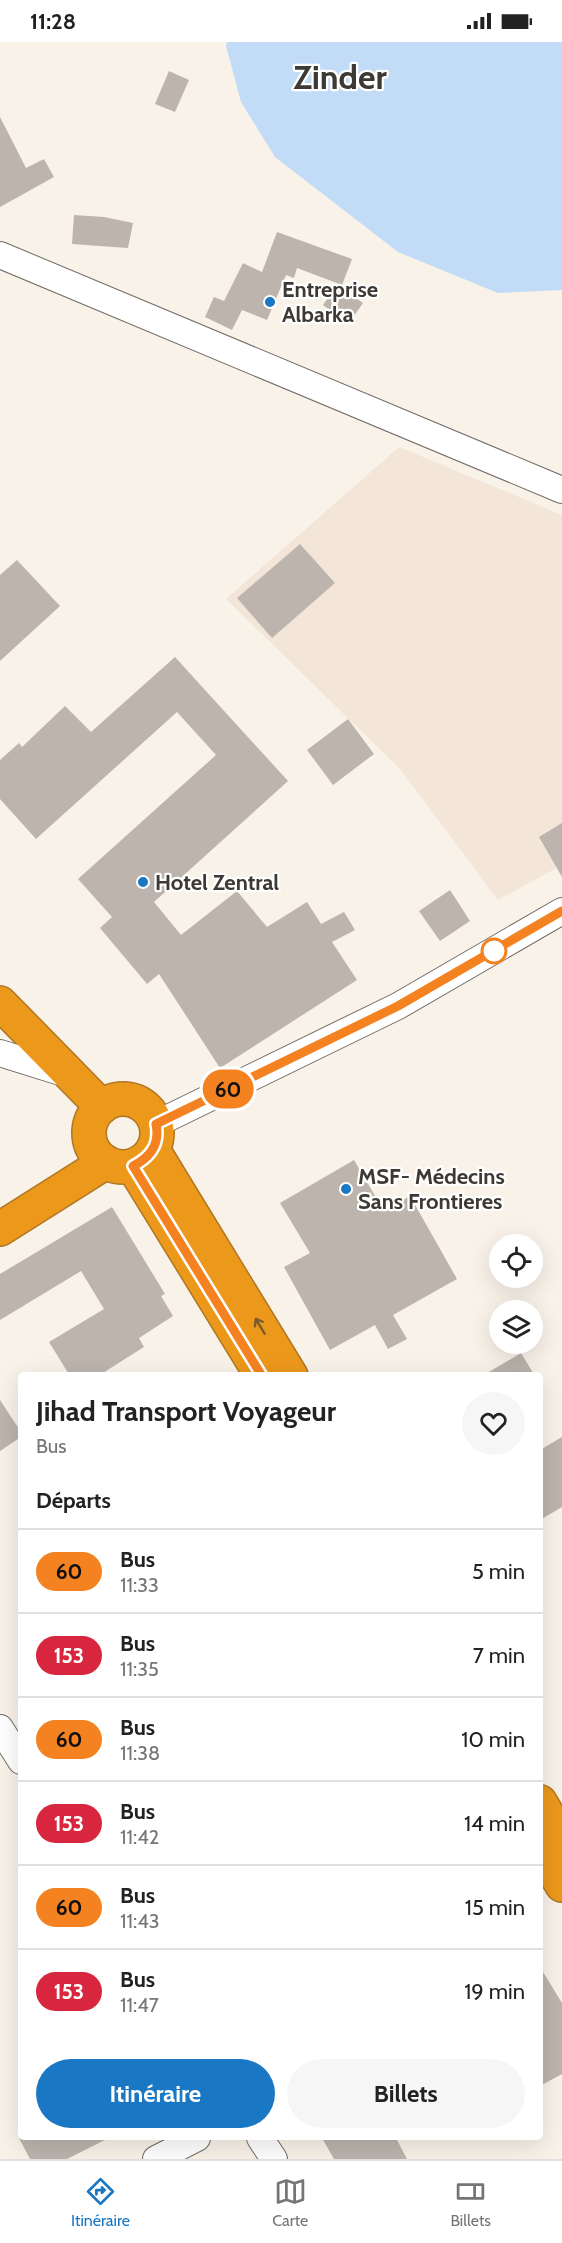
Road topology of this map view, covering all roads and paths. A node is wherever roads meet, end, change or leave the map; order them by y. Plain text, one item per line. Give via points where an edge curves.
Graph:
1 (0, 255) edge
2 (562, 490) edge
3 (562, 911) edge
4 (0, 1003) edge
5 (0, 1053) edge
6 (70, 1075) junction
7 (102, 1107) junction
8 (128, 1150) junction
9 (0, 1204) edge
10 (0, 1229) edge
11 (260, 1372) edge
12 (288, 1372) edge
13 (0, 1728) edge
14 (18, 1756) edge
15 (543, 1807) edge
16 (562, 1839) edge
17 (543, 1853) edge
18 (562, 1885) edge
19 (193, 2140) edge
20 (261, 2140) edge
21 (156, 2159) edge
22 (274, 2159) edge

1 - 2 street
3 - 8 street via 398,1006
4 - 6 highway
5 - 6 street
6 - 7 highway
7 - 8 highway via 91,1122 90,1141
7 - 8 highway via 112,1102 133,1101 151,1114
8 - 9 highway
8 - 10 highway
8 - 11 highway
12 -> 8 highway
13 - 14 street
15 - 16 highway
17 - 18 highway
19 - 21 street
20 - 22 street

